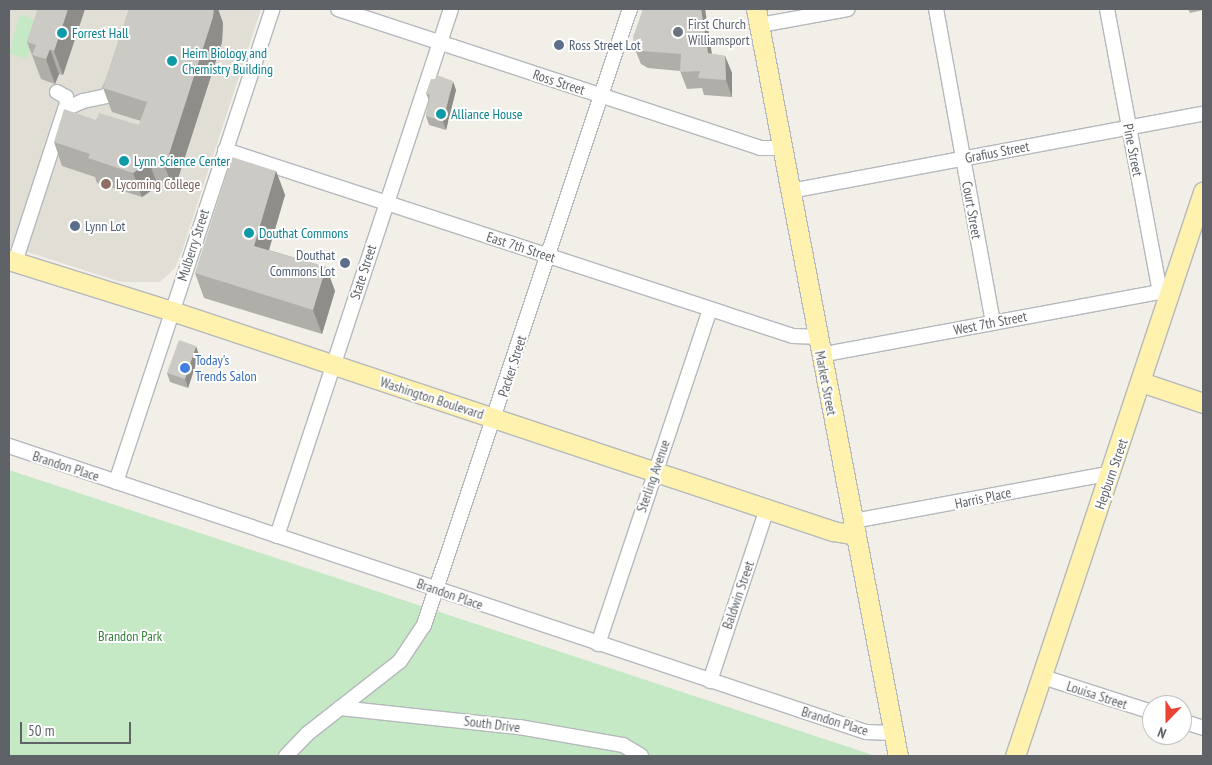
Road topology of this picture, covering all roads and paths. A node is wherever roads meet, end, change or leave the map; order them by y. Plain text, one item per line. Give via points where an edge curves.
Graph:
1 (272, 9) edge
2 (338, 9) edge
3 (451, 9) edge
4 (630, 9) edge
5 (848, 9) edge
6 (936, 9) edge
7 (1107, 9) edge
8 (758, 17) edge
9 (440, 42) junction
10 (120, 66) edge
11 (57, 92) dead end
12 (601, 95) junction
13 (67, 106) junction
14 (1203, 114) edge
15 (1129, 128) junction
16 (782, 148) junction
17 (225, 150) junction
18 (963, 158) junction
19 (790, 191) junction
20 (1203, 192) edge
21 (386, 202) junction
22 (1198, 226) edge
23 (549, 256) junction
24 (12, 261) edge
25 (1165, 293) junction
26 (710, 309) junction
27 (172, 311) junction
28 (993, 323) junction
29 (819, 346) junction
30 (333, 365) junction
31 (1141, 382) junction
32 (1203, 403) edge
33 (495, 419) junction
34 (9, 446) edge
35 (654, 472) junction
36 (1112, 473) junction
37 (116, 482) junction
38 (767, 510) junction
39 (855, 528) junction
40 (277, 536) junction
41 (438, 590) junction
42 (598, 644) junction
43 (1043, 677) junction
44 (710, 681) junction
45 (340, 708) junction
46 (1142, 709) edge
47 (893, 733) junction
48 (286, 756) edge
49 (641, 756) edge
50 (898, 756) edge
51 (1015, 756) edge

1 - 17 street, Mulberry Street
2 - 9 street, Ross Street
3 - 9 street, State Street
4 - 12 street, Packer Street
5 - 8 street
6 - 18 street, Court Street
7 - 15 street, Pine Street
8 - 16 main road, Market Street
9 - 12 street, Ross Street
9 - 21 street, State Street
10 - 13 street via 109,95
11 - 13 street via 66,97
12 - 16 street, Ross Street via 760,148
12 - 23 street, Packer Street
13 - 24 street
14 - 15 street, Grafius Street
15 - 18 street, Grafius Street
15 - 25 street, Pine Street
16 - 19 main road, Market Street
17 - 21 street, East 7th Street
17 - 27 street, Mulberry Street
18 - 19 street, Grafius Street
18 - 28 street, Court Street
19 - 29 main road, Market Street
20 - 22 main road, Hepburn Street
21 - 23 street, East 7th Street
21 - 30 street, State Street
22 - 25 main road, Hepburn Street
23 - 26 street, East 7th Street
23 - 33 street, Packer Street
24 - 27 main road, Washington Boulevard
25 - 28 street, West 7th Street
25 - 31 main road, Hepburn Street
26 - 29 street, East 7th Street
26 - 35 street, Sterling Avenue
27 - 30 main road, Washington Boulevard
27 - 37 street, Mulberry Street
28 - 29 street, West 7th Street
29 - 39 main road, Market Street
30 - 33 main road, Washington Boulevard
30 - 40 street, State Street
31 - 32 main road
31 - 36 main road, Hepburn Street
33 - 35 main road, Washington Boulevard
33 - 41 street, Packer Street
34 - 37 street, Brandon Place
35 - 38 main road, Washington Boulevard
35 - 42 street, Sterling Avenue
36 - 39 street, Harris Place
36 - 43 main road, Hepburn Street
37 - 40 street, Brandon Place
38 - 39 main road, Washington Boulevard via 833,532
38 - 44 street, Baldwin Street
39 - 47 main road, Market Street
40 - 41 street, Brandon Place
41 - 42 street, Brandon Place
41 - 45 street, Packer Street via 424,625 400,662
42 - 44 street, Brandon Place
43 - 46 street, Louisa Street
43 - 51 main road, Hepburn Street
44 - 47 street, Brandon Place via 866,732
45 - 48 street, Packer Street
45 - 49 street, South Drive via 519,727 623,744
47 - 50 main road, Market Street

